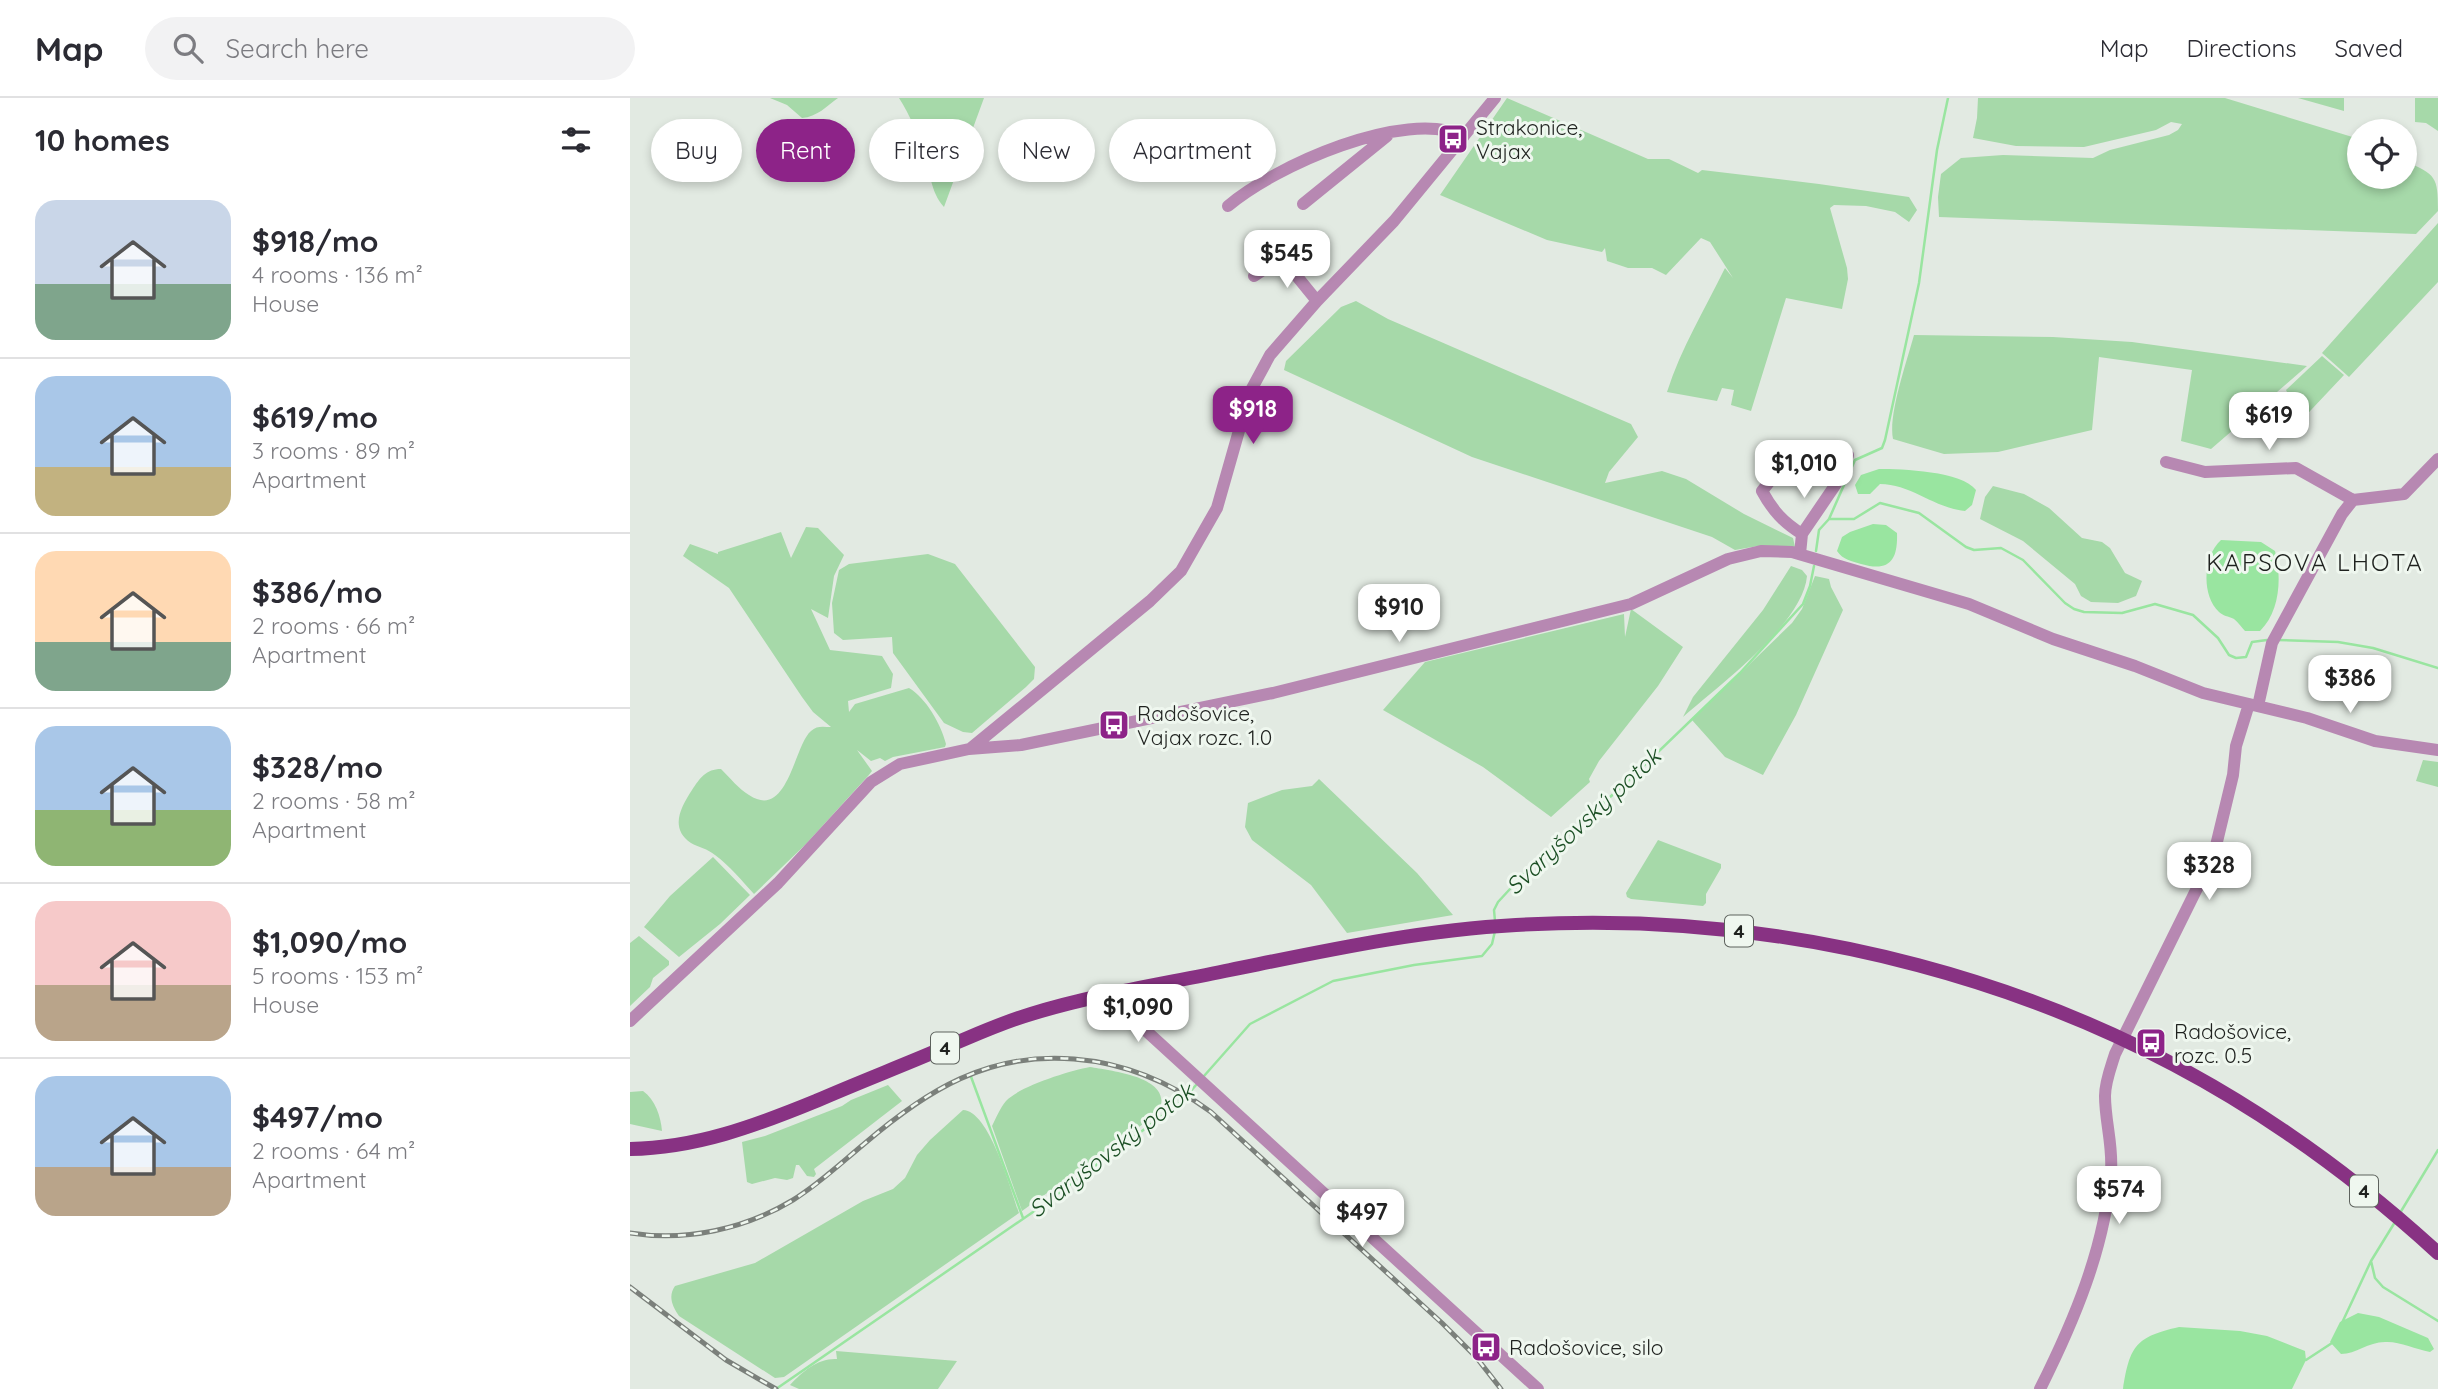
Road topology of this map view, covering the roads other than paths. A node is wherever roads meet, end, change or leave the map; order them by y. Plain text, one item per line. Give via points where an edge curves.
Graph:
1 (1495, 98) edge
2 (1393, 132) junction
3 (1464, 136) junction
4 (1303, 204) dead end
5 (1228, 206) dead end
6 (1307, 241) dead end
7 (1282, 258) junction
8 (1254, 276) dead end
9 (1317, 301) junction
10 (1848, 455) dead end
11 (1790, 456) dead end
12 (2438, 458) edge
13 (2166, 462) dead end
14 (2353, 500) junction
15 (1802, 534) junction
16 (1800, 554) junction
17 (2254, 705) junction
18 (969, 749) junction
19 (2438, 750) edge
20 (1108, 996) junction
21 (630, 1020) edge
22 (2123, 1040) junction
23 (630, 1149) edge
24 (2438, 1253) edge
25 (1534, 1388) edge
26 (2040, 1389) edge

1 - 3 street
2 - 3 street via 1427,128
2 - 4 street
2 - 5 street via 1301,162
3 - 9 street via 1394,221
6 - 7 street
7 - 8 street
7 - 9 street
9 - 18 street via 1270,355 1250,392 1217,508 1181,571
10 - 15 street via 1838,481
11 - 15 street via 1762,491 1783,522
12 - 14 street via 2404,494
13 - 14 street via 2205,471 2296,468
14 - 17 street via 2274,640
15 - 16 street
16 - 17 street via 1969,604 2203,693
16 - 18 street via 1761,551 1728,559 1631,604 1273,692 1021,745
17 - 19 street via 2375,741
17 - 22 street via 2240,729 2214,854
18 - 21 street via 900,764 871,782 778,883
20 - 22 main road, 4 via 1407,935 1586,922 1659,924 1842,946 1971,980
20 - 23 main road, 4 via 1009,1022 735,1132 667,1148
20 - 25 street
22 - 24 main road, 4 via 2194,1076 2287,1133
22 - 26 street via 2104,1093 2111,1170 2096,1253 2070,1327

